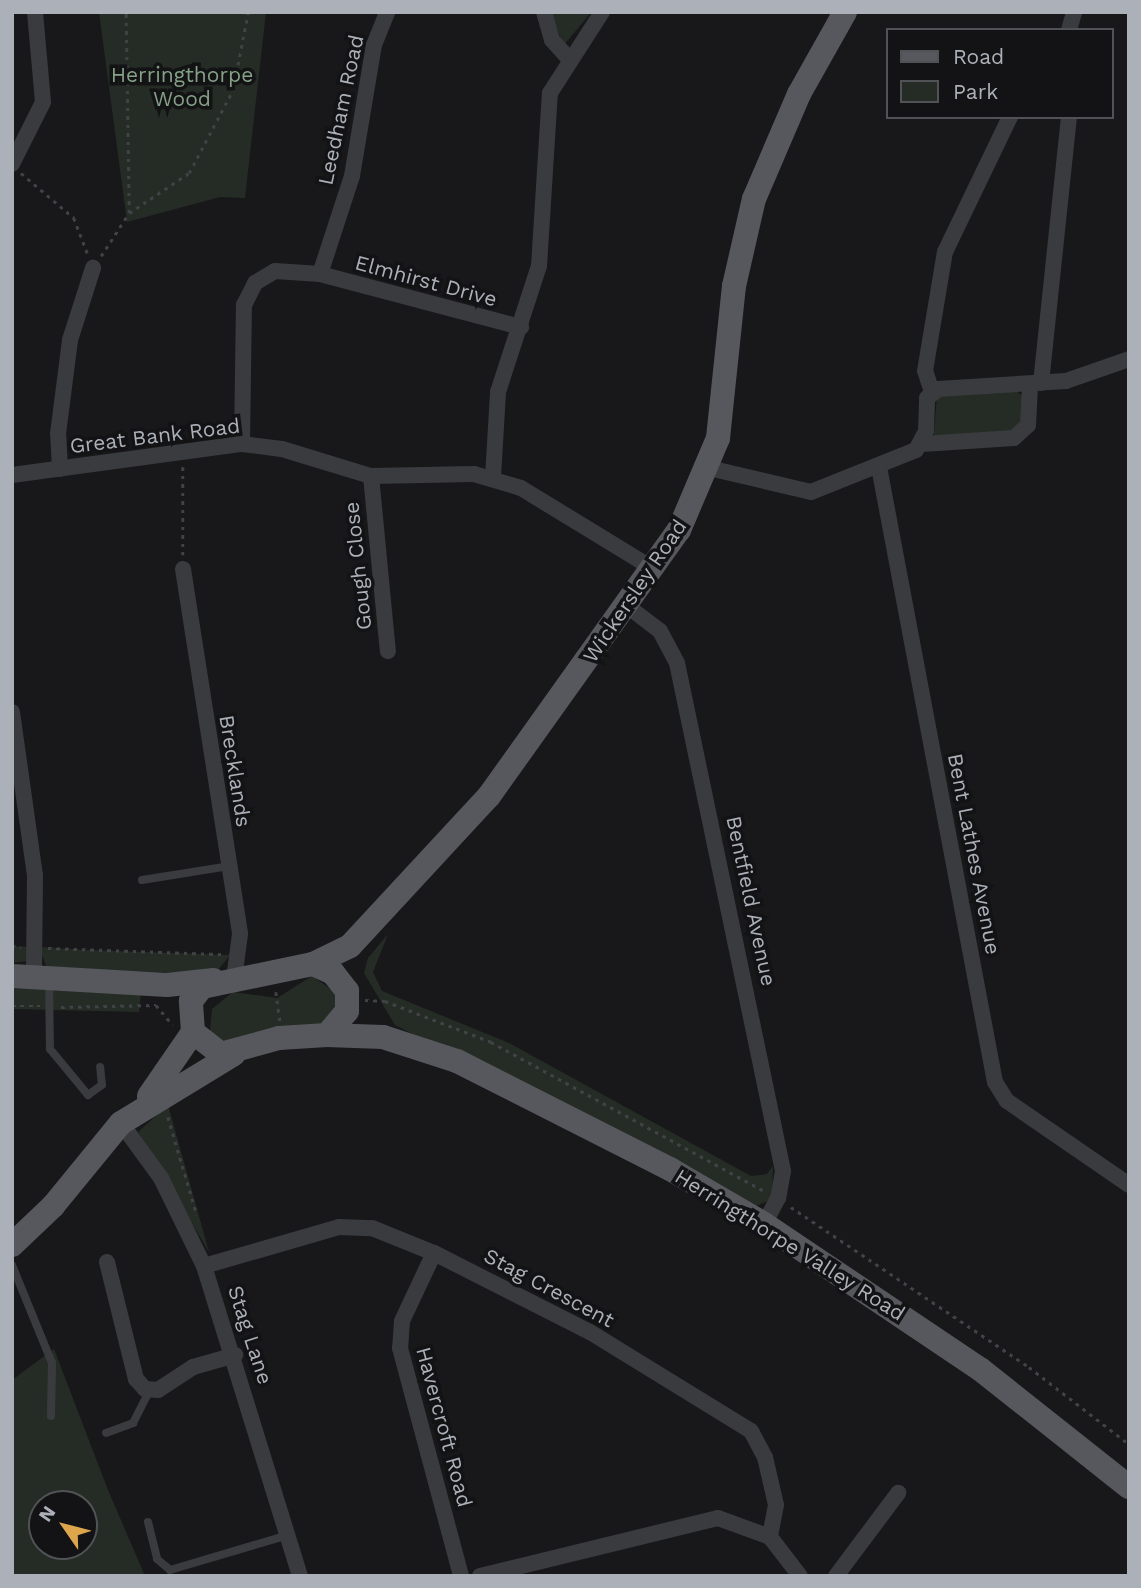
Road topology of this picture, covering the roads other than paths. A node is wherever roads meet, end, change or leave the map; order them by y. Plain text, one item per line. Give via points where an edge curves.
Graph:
1 (35, 12) edge
2 (387, 12) edge
3 (544, 12) edge
4 (601, 12) edge
5 (845, 12) edge
6 (570, 60) junction
7 (1009, 119) edge
8 (1069, 119) edge
9 (12, 164) edge
10 (93, 268) road end
11 (320, 274) junction
12 (521, 327) junction
13 (1129, 359) edge
14 (1036, 384) junction
15 (932, 392) junction
16 (242, 444) junction
17 (922, 444) junction
18 (879, 467) junction
19 (709, 468) junction
20 (61, 469) junction
21 (12, 475) edge
22 (371, 476) junction
23 (493, 477) junction
24 (652, 568) junction
25 (183, 569) road end
26 (626, 605) junction
27 (388, 651) dead end
28 (12, 712) edge
29 (229, 866) junction
30 (142, 880) dead end
31 (350, 946) junction
32 (313, 964) junction
33 (230, 972) junction
34 (32, 977) edge
35 (167, 985) junction
36 (347, 995) junction
37 (191, 1024) junction
38 (327, 1035) junction
39 (383, 1037) junction
40 (234, 1054) junction
41 (100, 1067) dead end
42 (152, 1099) junction
43 (121, 1124) junction
44 (1129, 1185) edge
45 (764, 1224) junction
46 (12, 1245) edge
47 (434, 1253) junction
48 (107, 1262) dead end
49 (12, 1265) edge
50 (204, 1266) junction
51 (235, 1355) junction
52 (150, 1390) junction
53 (51, 1416) dead end
54 (106, 1433) dead end
55 (1129, 1487) edge
56 (898, 1493) dead end
57 (148, 1522) dead end
58 (288, 1535) junction
59 (770, 1537) junction
60 (300, 1576) edge
61 (461, 1576) edge
62 (480, 1576) edge
63 (800, 1576) edge
64 (836, 1576) edge

1 - 9 street via 43,102
2 - 11 street, Leedham Road via 374,46 352,176
3 - 6 street via 552,40
4 - 6 street
5 - 19 main road, Wickersley Road via 799,94 754,199 734,286 723,410
6 - 12 street via 550,93 539,266
7 - 15 street via 945,252 925,371
8 - 14 street
10 - 20 street via 68,353
11 - 12 street, Elmhirst Drive
11 - 16 street via 275,271 249,293
12 - 23 street via 498,392
13 - 14 street
14 - 15 street
14 - 17 street via 1028,425 1014,438
15 - 17 street
16 - 20 street, Great Bank Road
16 - 22 street, Great Bank Road
17 - 18 street
18 - 19 street via 811,492
18 - 44 street, Bent Lathes Avenue via 995,1082 1007,1101
19 - 24 main road, Wickersley Road via 680,530
20 - 21 street, Great Bank Road
22 - 23 street, Great Bank Road
22 - 27 street, Gough Close
23 - 24 street, Great Bank Road
24 - 26 main road, Wickersley Road
25 - 29 street, Brecklands
26 - 31 main road, Wickersley Road via 489,796
26 - 45 street, Bentfield Avenue via 660,631 677,663 783,1171
28 - 34 street via 35,875
29 - 30 lane
29 - 33 street, Brecklands via 240,934
31 - 32 main road, Wickersley Road
31 - 36 main road
32 - 33 main road via 273,975
32 - 36 main road via 333,973
33 - 35 main road
33 - 37 main road via 197,991
34 - 35 main road
34 - 41 lane via 48,1006 50,1049 82,1092 95,1093 102,1085
35 - 37 main road
36 - 38 main road via 337,1029
36 - 39 main road, Herringthorpe Valley Road
37 - 40 main road via 212,1052
37 - 42 main road via 179,1058
38 - 39 main road, Herringthorpe Valley Road
38 - 40 main road via 279,1038
39 - 45 main road, Herringthorpe Valley Road via 503,1083
40 - 42 main road
42 - 43 main road
43 - 46 main road via 53,1206
43 - 50 street, Stag Lane via 161,1178
45 - 55 main road, Herringthorpe Valley Road via 980,1369
47 - 50 street, Stag Crescent via 372,1228 339,1227
47 - 59 street, Stag Crescent via 590,1332 751,1431 765,1457 776,1505
47 - 61 street, Havercroft Road via 402,1321 400,1348
48 - 52 street via 136,1379
49 - 53 lane via 52,1363
50 - 51 street, Stag Lane
51 - 52 street via 192,1367
51 - 58 street, Stag Lane
52 - 54 lane via 133,1423
56 - 64 street
57 - 58 lane via 157,1559 170,1570
58 - 60 street, Stag Lane
59 - 62 street via 744,1523 705,1518
59 - 63 street

